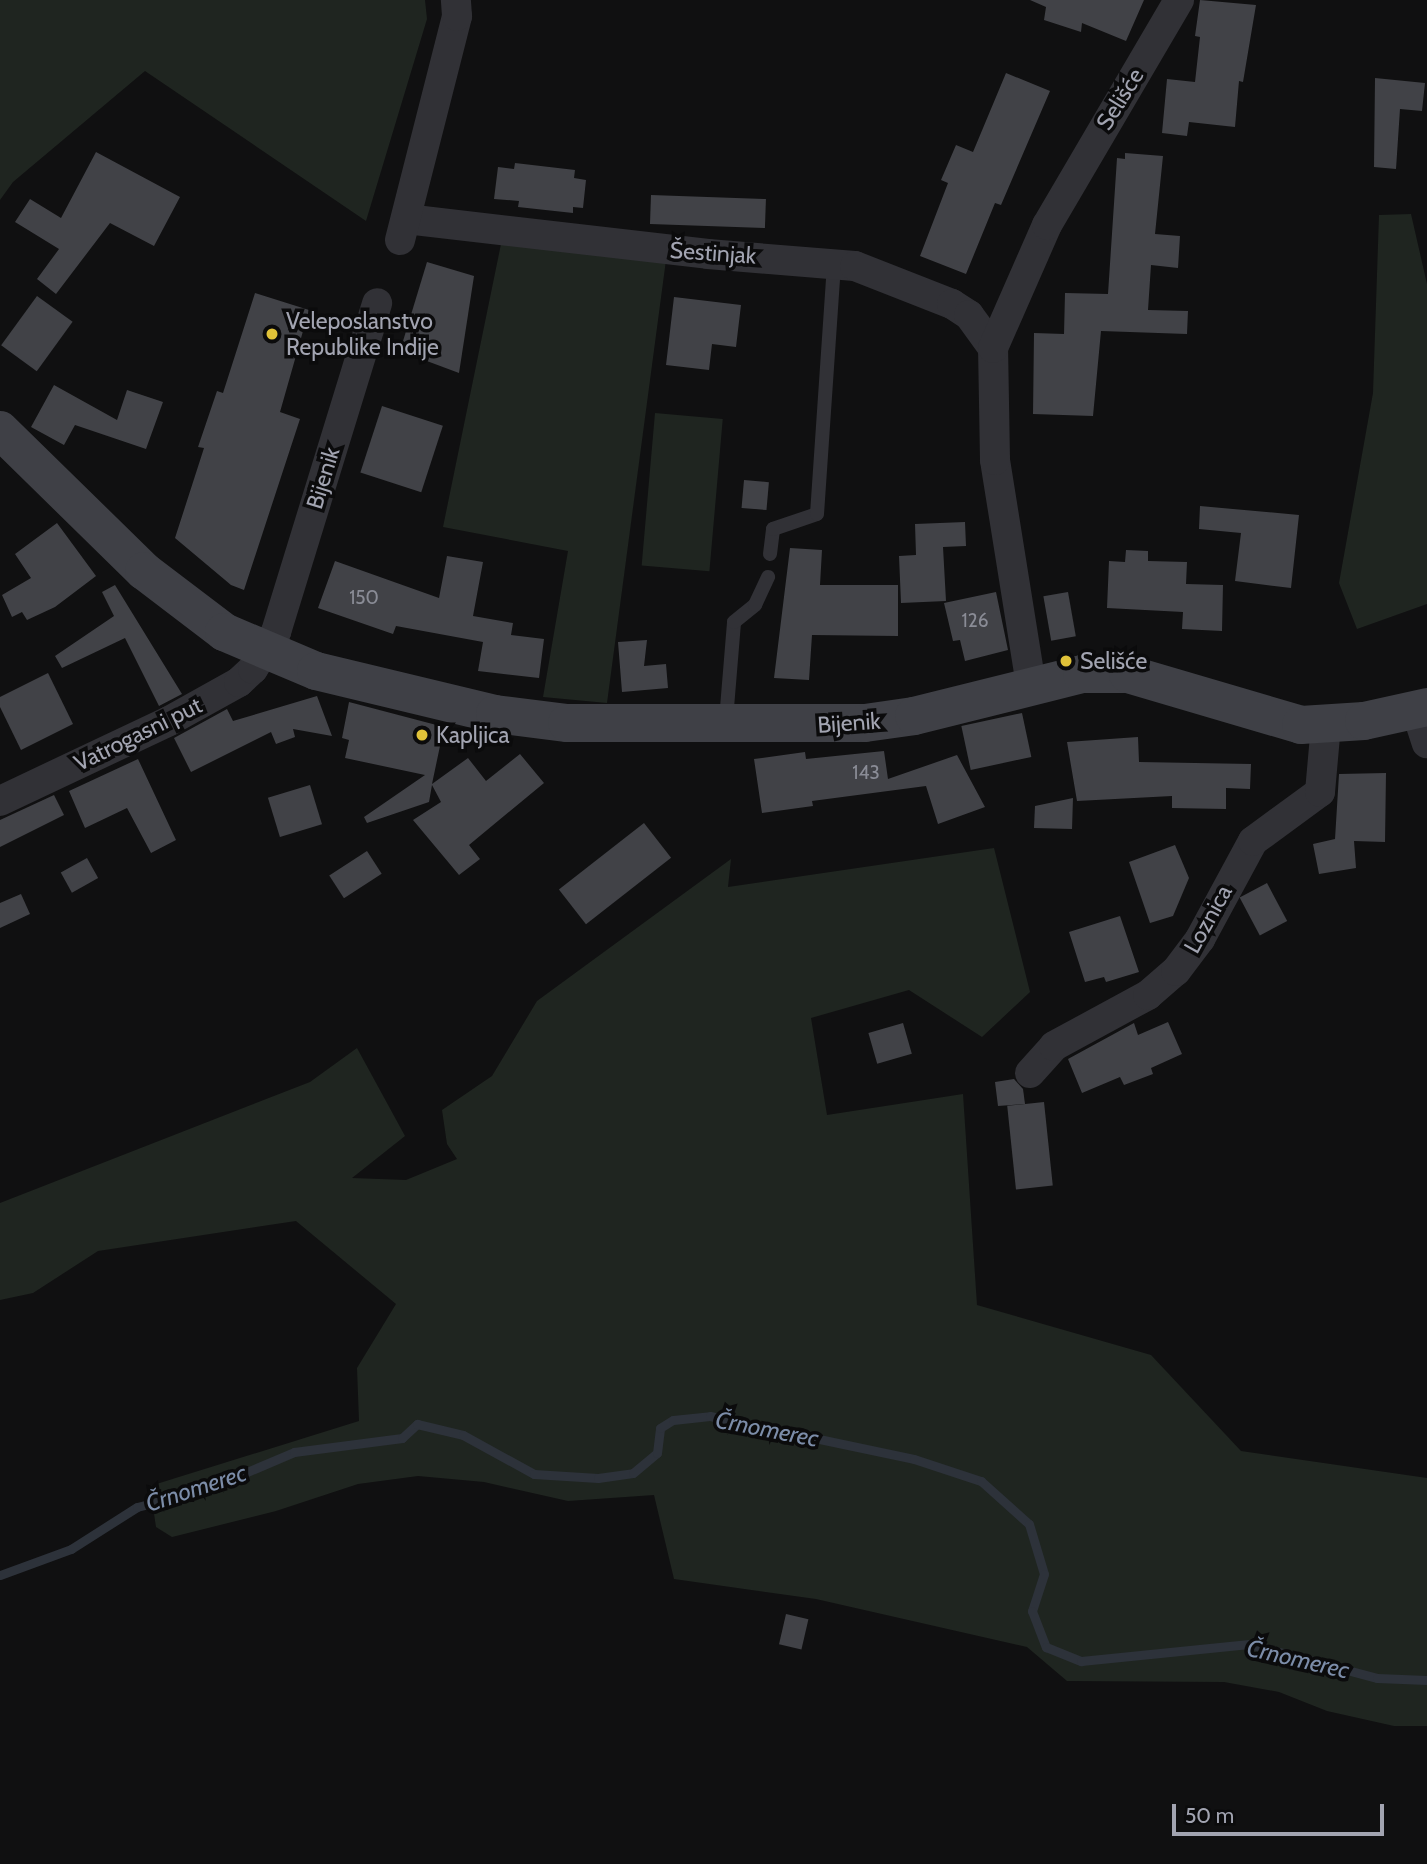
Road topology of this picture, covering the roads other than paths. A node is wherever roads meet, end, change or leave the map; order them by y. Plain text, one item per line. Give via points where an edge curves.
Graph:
1 (456, 0) edge
2 (1179, 0) edge
3 (834, 262) junction
4 (377, 303) dead end
5 (993, 348) junction
6 (0, 430) edge
7 (770, 554) dead end
8 (768, 577) dead end
9 (265, 652) junction
10 (1031, 685) junction
11 (1423, 720) edge
12 (1326, 724) junction
13 (726, 725) junction
14 (0, 801) edge
15 (1030, 1073) dead end

1 - 3 street, Šestinjak via 457,16 403,230
2 - 5 street, Selišće via 1059,202 1009,304
3 - 5 street, Šestinjak via 855,265 952,304 968,314
3 - 7 lane via 817,514 773,529
4 - 9 street, Bijenik via 276,632
5 - 10 street, Selišće via 995,460
6 - 9 main road, Bijenik via 144,571 224,632
8 - 13 lane via 755,605 734,622
9 - 13 main road, Bijenik via 316,671 495,714 568,723
9 - 14 street, Vatrogasni put via 239,682 215,696
10 - 12 main road, Bijenik via 1082,674 1128,674 1246,712 1301,724
10 - 13 main road, Bijenik via 877,722
11 - 12 main road, Bijenik
12 - 15 street, Loznica via 1320,792 1265,829 1248,847 1200,939 1176,971 1148,995 1054,1046

